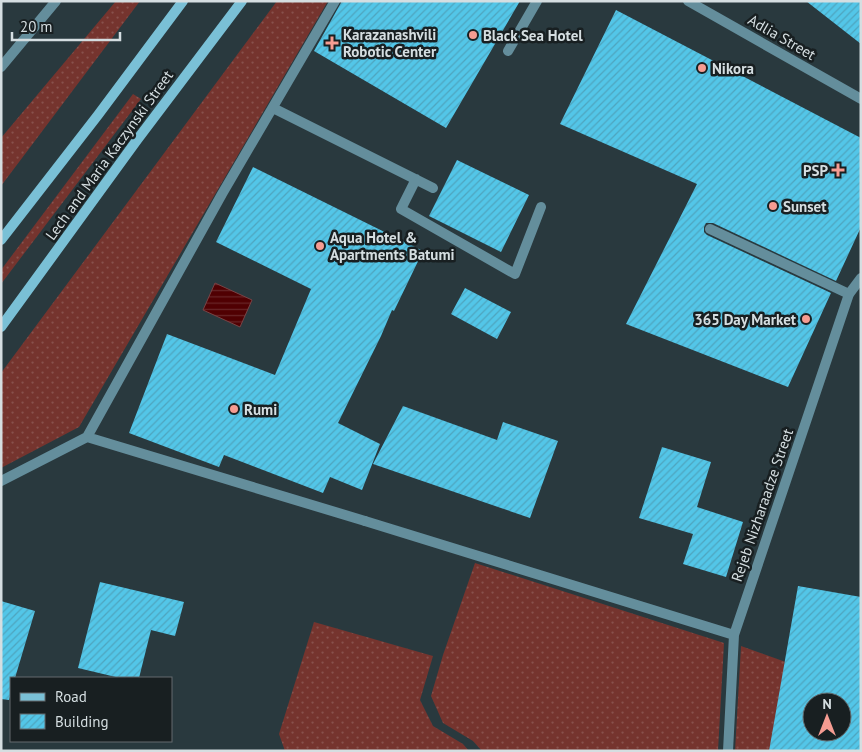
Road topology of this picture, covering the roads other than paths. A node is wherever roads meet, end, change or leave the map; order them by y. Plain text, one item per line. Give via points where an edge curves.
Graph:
1 (56, 1) edge
2 (183, 1) edge
3 (242, 1) edge
4 (335, 1) edge
5 (537, 1) edge
6 (688, 1) edge
7 (508, 51) dead end
8 (1, 67) edge
9 (861, 99) edge
10 (272, 108) junction
11 (416, 179) junction
12 (433, 188) dead end
13 (541, 208) dead end
14 (710, 229) dead end
15 (1, 240) edge
16 (861, 278) edge
17 (849, 294) junction
18 (1, 327) edge
19 (87, 437) junction
20 (1, 481) edge
21 (734, 635) junction
22 (728, 751) edge

1 - 8 street
2 - 15 main road, Lech and Maria Kaczynski Street
3 - 18 main road, Lech and Maria Kaczynski Street
4 - 10 street
5 - 7 street
6 - 9 street, Adlia Street
10 - 11 street
10 - 19 street
11 - 12 street
11 - 13 street via 401,209 516,274
14 - 17 street
16 - 17 street, Rejeb Nizharaadze Street
17 - 21 street, Rejeb Nizharaadze Street
19 - 20 street
19 - 21 street
21 - 22 street, Rejeb Nizharaadze Street

